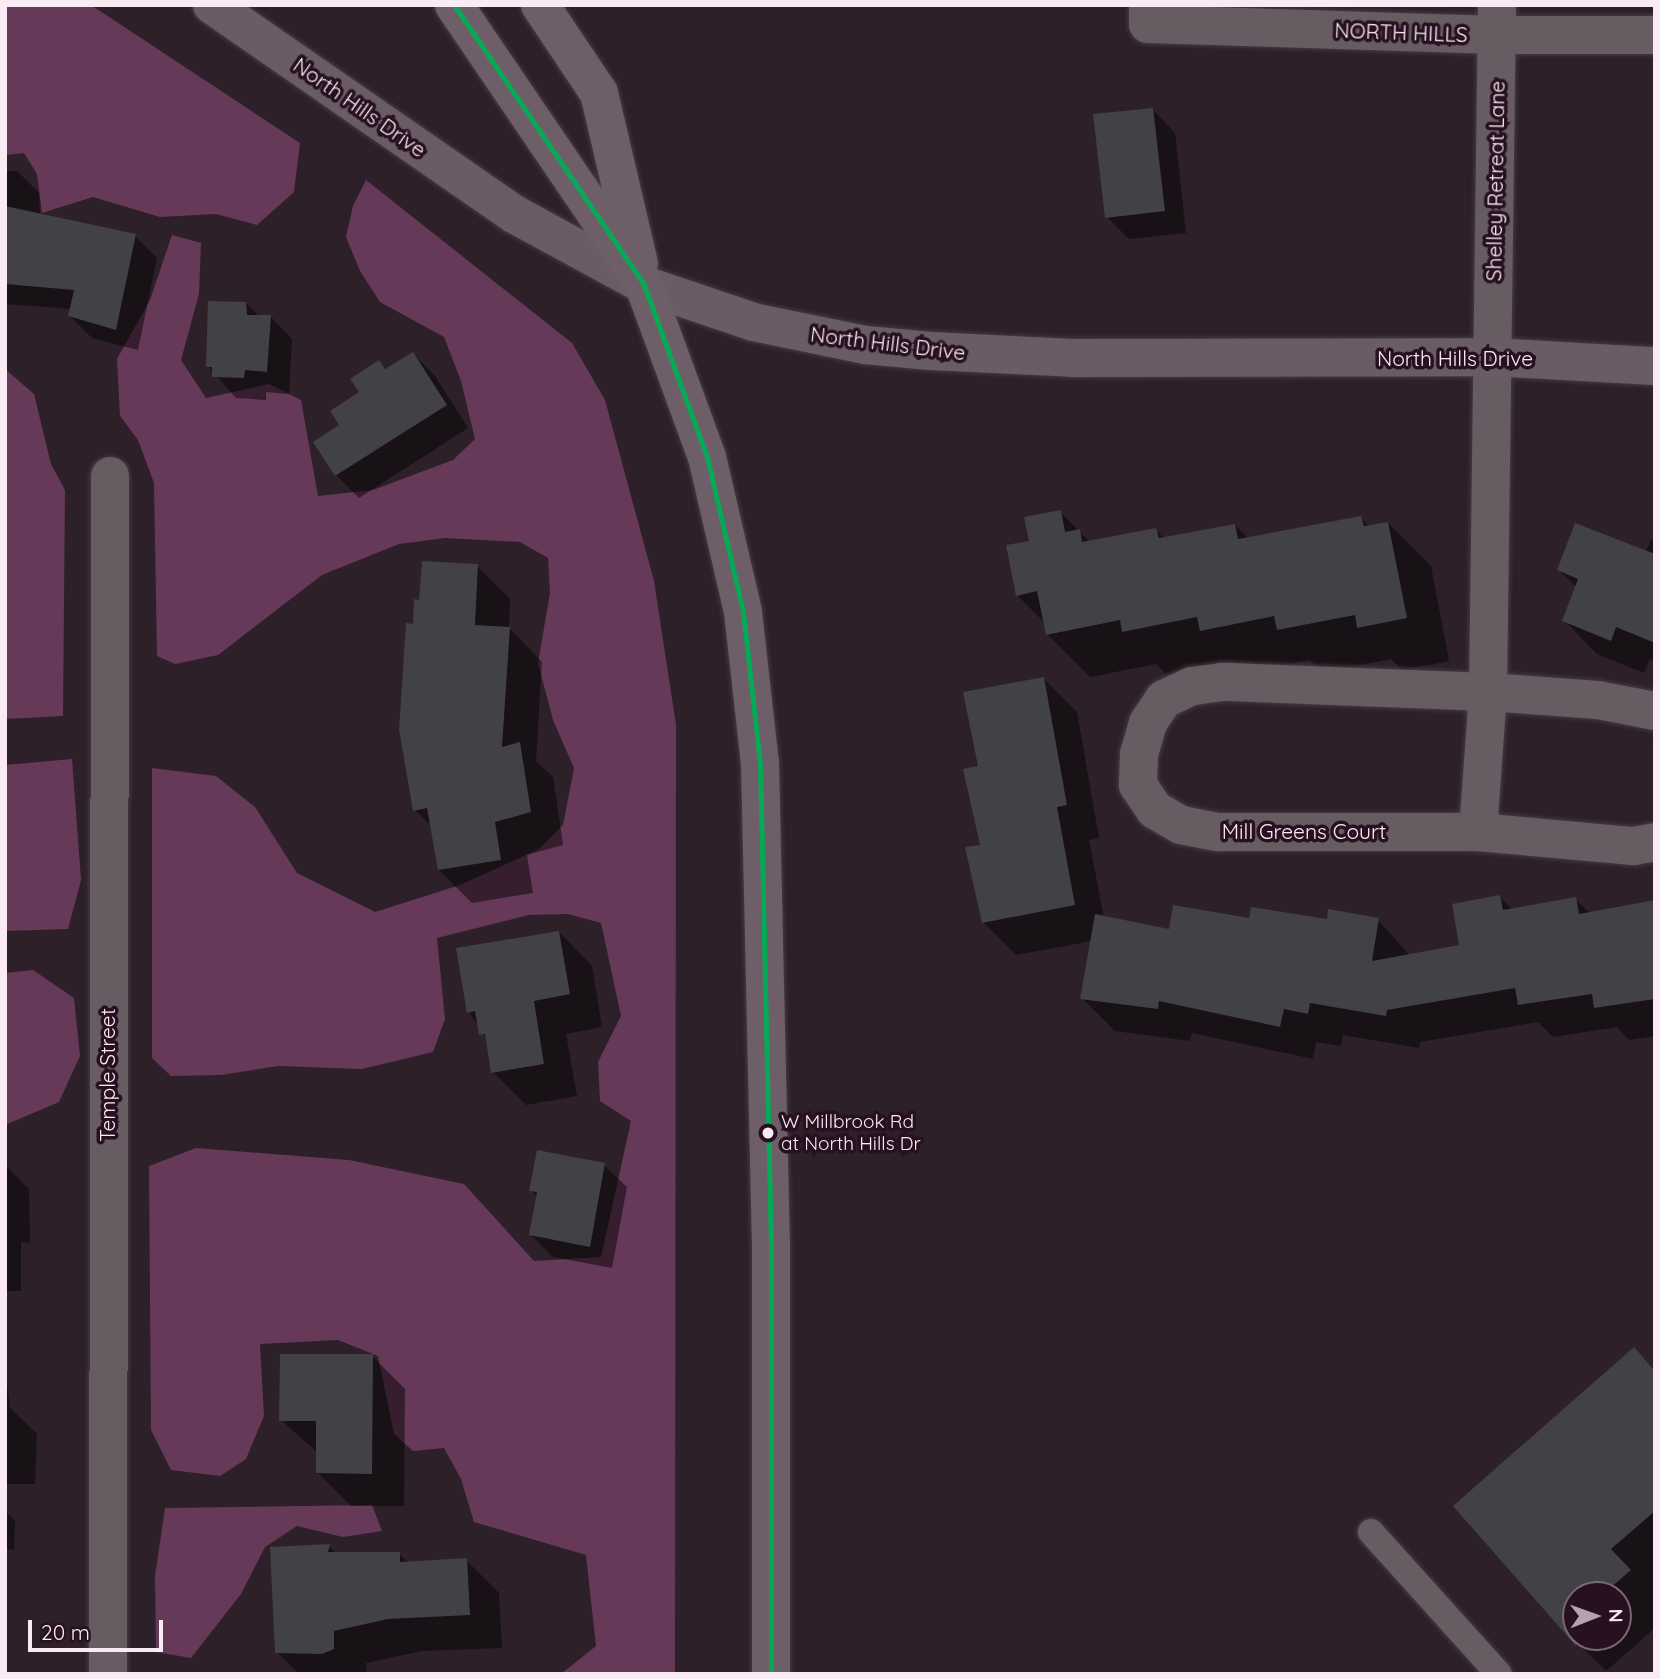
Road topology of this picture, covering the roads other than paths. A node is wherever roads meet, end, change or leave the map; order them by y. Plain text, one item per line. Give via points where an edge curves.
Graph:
1 (212, 5) edge
2 (454, 5) edge
3 (540, 5) edge
4 (1148, 15) edge
5 (1497, 20) edge
6 (1655, 35) edge
7 (644, 285) junction
8 (1492, 357) junction
9 (1655, 366) edge
10 (110, 476) dead end
11 (1488, 692) junction
12 (1655, 711) edge
13 (1478, 832) junction
14 (1655, 842) edge
15 (1371, 1532) dead end
16 (108, 1674) edge
17 (771, 1674) edge
18 (1499, 1674) edge

1 - 7 main road, North Hills Drive via 514,214
2 - 7 main road
3 - 7 main road via 599,93
4 - 5 street, NORTH HILLS
5 - 6 street, NORTH HILLS
5 - 8 street, Shelley Retreat Lane
7 - 8 main road, North Hills Drive via 802,334 930,351 1072,358
7 - 17 main road via 707,457 743,612 760,763 771,1242
8 - 9 main road, North Hills Drive
8 - 11 street
10 - 16 street, Temple Street
11 - 12 street, Mill Greens Court via 1598,700
11 - 13 street
11 - 13 street, Mill Greens Court via 1222,682 1192,686 1164,699 1148,723 1139,754 1138,785 1155,810 1181,825 1218,832
13 - 14 street, Mill Greens Court via 1633,846
15 - 18 lane

